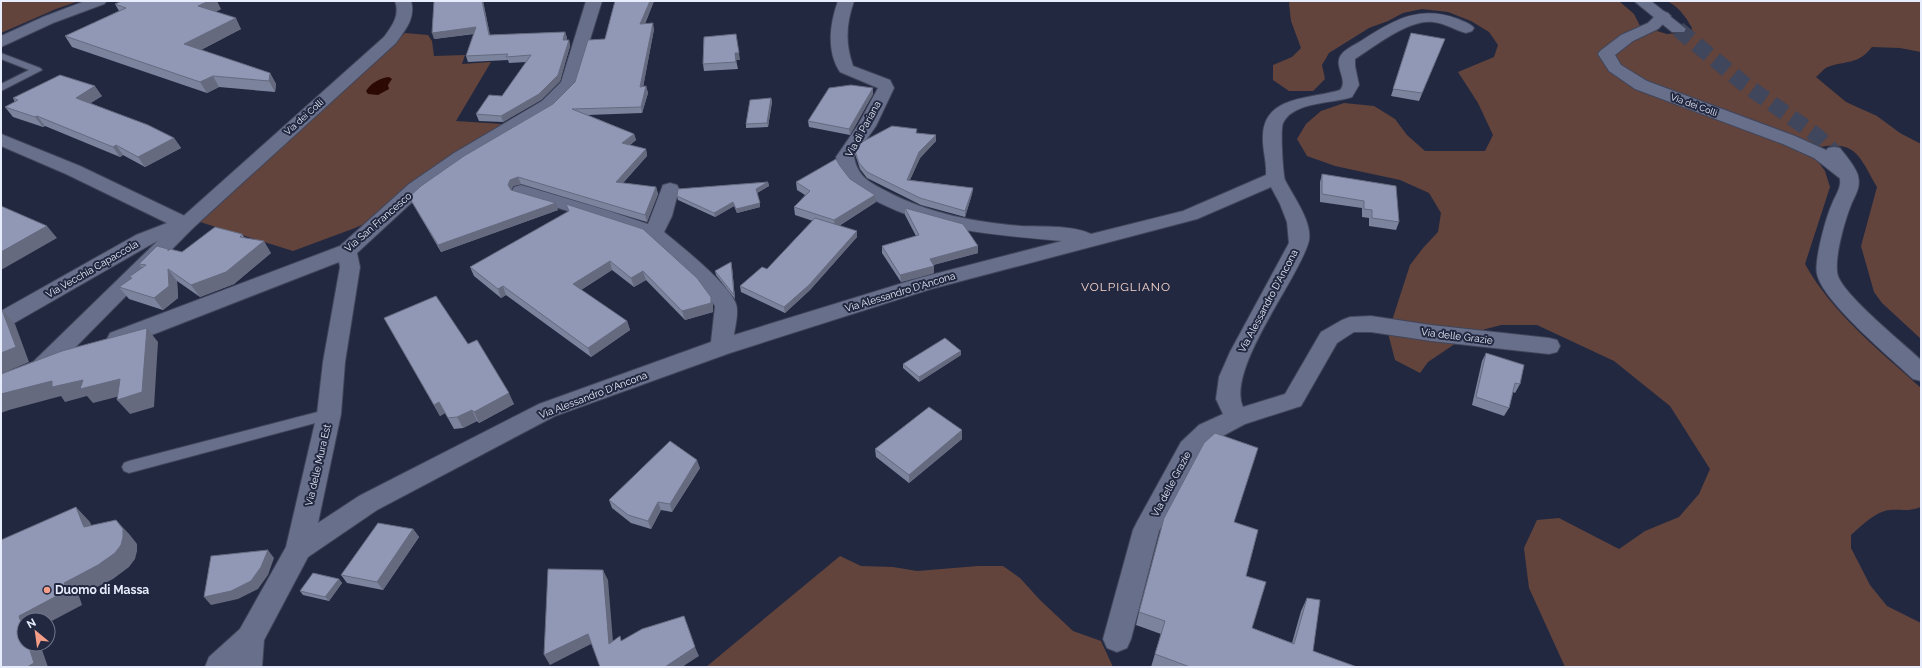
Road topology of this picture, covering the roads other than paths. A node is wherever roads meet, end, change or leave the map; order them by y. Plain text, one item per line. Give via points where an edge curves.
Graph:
1 (99, 1) edge
2 (403, 1) edge
3 (594, 1) edge
4 (846, 1) edge
5 (1642, 1) edge
6 (1662, 16) junction
7 (1466, 28) dead end
8 (1678, 29) tunnel mouth
9 (1, 42) edge
10 (1, 56) edge
11 (1, 88) edge
12 (1, 139) edge
13 (1834, 152) tunnel mouth
14 (1849, 176) junction
15 (1275, 178) junction
16 (670, 189) dead end
17 (521, 191) edge
18 (186, 224) junction
19 (653, 233) junction
20 (1092, 240) junction
21 (347, 251) junction
22 (1, 321) edge
23 (1549, 346) dead end
24 (722, 347) junction
25 (41, 368) junction
26 (1921, 374) edge
27 (1, 384) edge
28 (329, 414) junction
29 (1237, 418) junction
30 (129, 467) dead end
31 (299, 549) junction
32 (250, 638) junction
33 (1117, 638) dead end
34 (218, 667) edge
35 (248, 667) edge

1 - 9 street via 48,20
2 - 18 street, Via dei Colli via 404,18 390,40
3 - 21 street, Via San Francesco via 568,84 548,105 460,157 416,188
4 - 20 street, Via di Pariana via 837,34 839,50 846,69 884,84 886,88 867,126 845,157 849,172 859,182 900,207 955,225 1065,235
5 - 6 street
6 - 8 street
6 - 14 street, Via dei Colli via 1653,26 1627,38 1606,54 1615,68 1641,84 1686,103 1751,125 1820,154
7 - 15 street via 1432,17 1421,17 1373,39 1348,57 1346,68 1351,82 1350,90 1346,94 1313,99 1288,107 1274,122
10 - 11 lane via 37,70
12 - 18 street
13 - 14 street
14 - 26 street via 1849,192 1837,218 1826,264 1827,275 1833,288 1847,304
15 - 20 street, Via Alessandro D'Ancona via 1190,215
15 - 29 street, Via Alessandro D'Ancona via 1297,222 1299,243 1230,377 1228,399
16 - 19 street via 662,216
17 - 19 street
18 - 22 street, Via Vecchia Capaccola via 164,230 143,240
18 - 25 street, Via dei Colli
19 - 24 street via 707,281 726,305
20 - 24 street, Via Alessandro D'Ancona via 926,283
21 - 25 street, Via San Francesco
21 - 28 street, Via delle Mura Est via 350,266 334,362
23 - 29 street, Via delle Grazie via 1372,324 1350,325 1329,338 1293,400
24 - 31 street, Via Alessandro D'Ancona via 548,410 368,503
25 - 27 street, Via dei Colli
28 - 30 lane
28 - 31 street, Via delle Mura Est
29 - 33 street, Via delle Grazie via 1208,432 1190,449 1146,530
31 - 32 street, Via delle Mura Est
32 - 34 street
32 - 35 street, Via delle Mura Est

